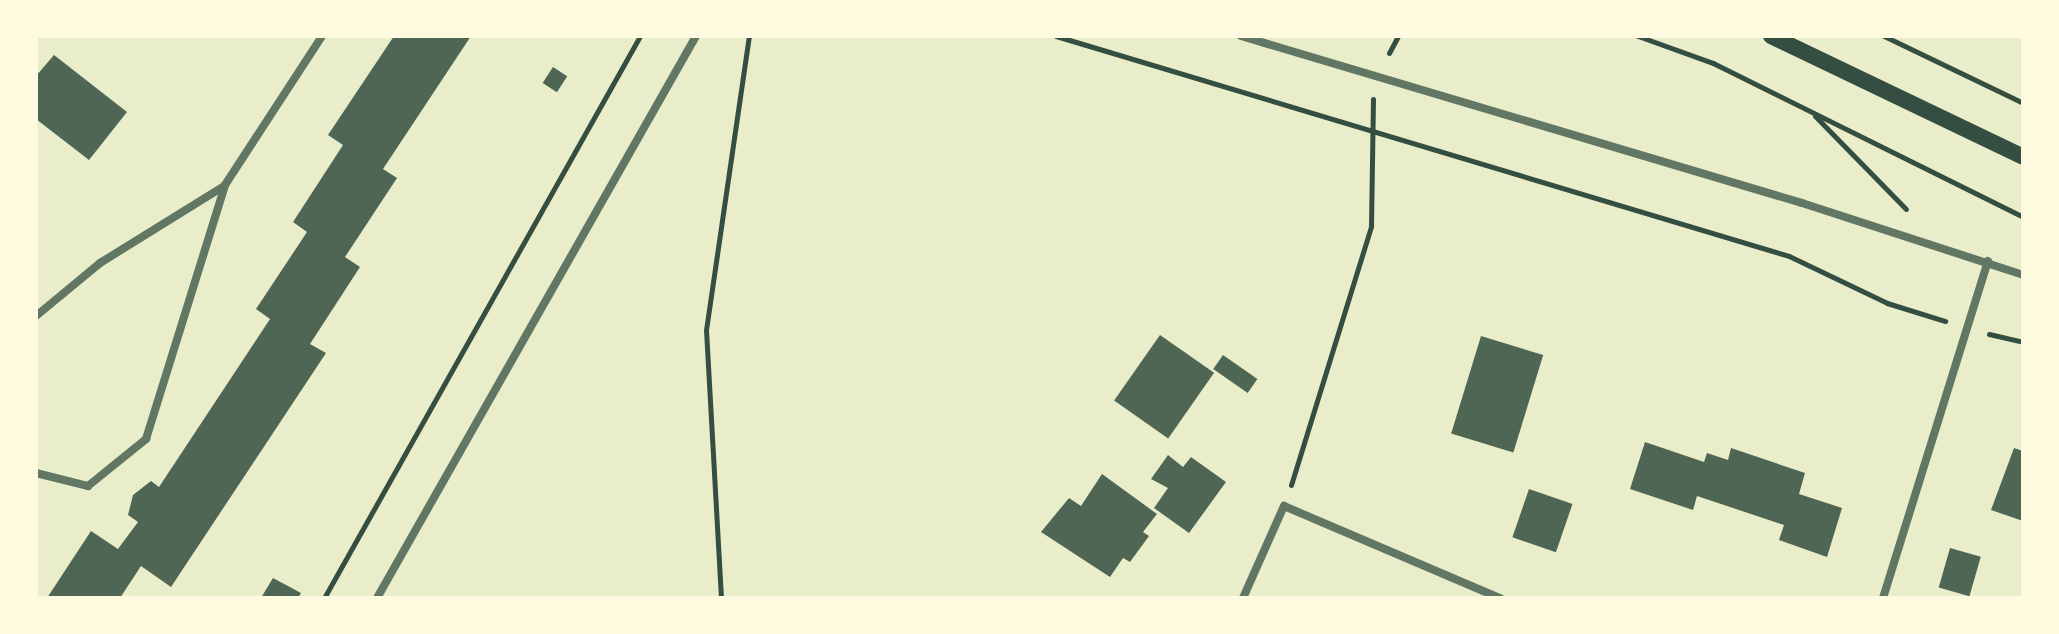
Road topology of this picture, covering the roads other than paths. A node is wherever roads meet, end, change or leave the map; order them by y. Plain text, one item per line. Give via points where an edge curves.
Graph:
1 (322, 36) edge
2 (696, 36) edge
3 (1241, 36) edge
4 (1771, 36) edge
5 (1794, 36) edge
6 (1902, 97) junction
7 (2023, 157) edge
8 (225, 185) junction
9 (1988, 261) junction
10 (2023, 275) edge
11 (36, 316) edge
12 (36, 473) edge
13 (377, 598) edge
14 (1243, 598) edge
15 (1500, 598) edge
16 (1883, 598) edge

1 - 8 street
2 - 13 street
3 - 9 street
4 - 6 main road
5 - 6 main road
6 - 7 main road
8 - 11 street via 100,263
8 - 12 street via 146,439 88,486
9 - 10 street
9 - 16 street
14 - 15 street via 1284,506

